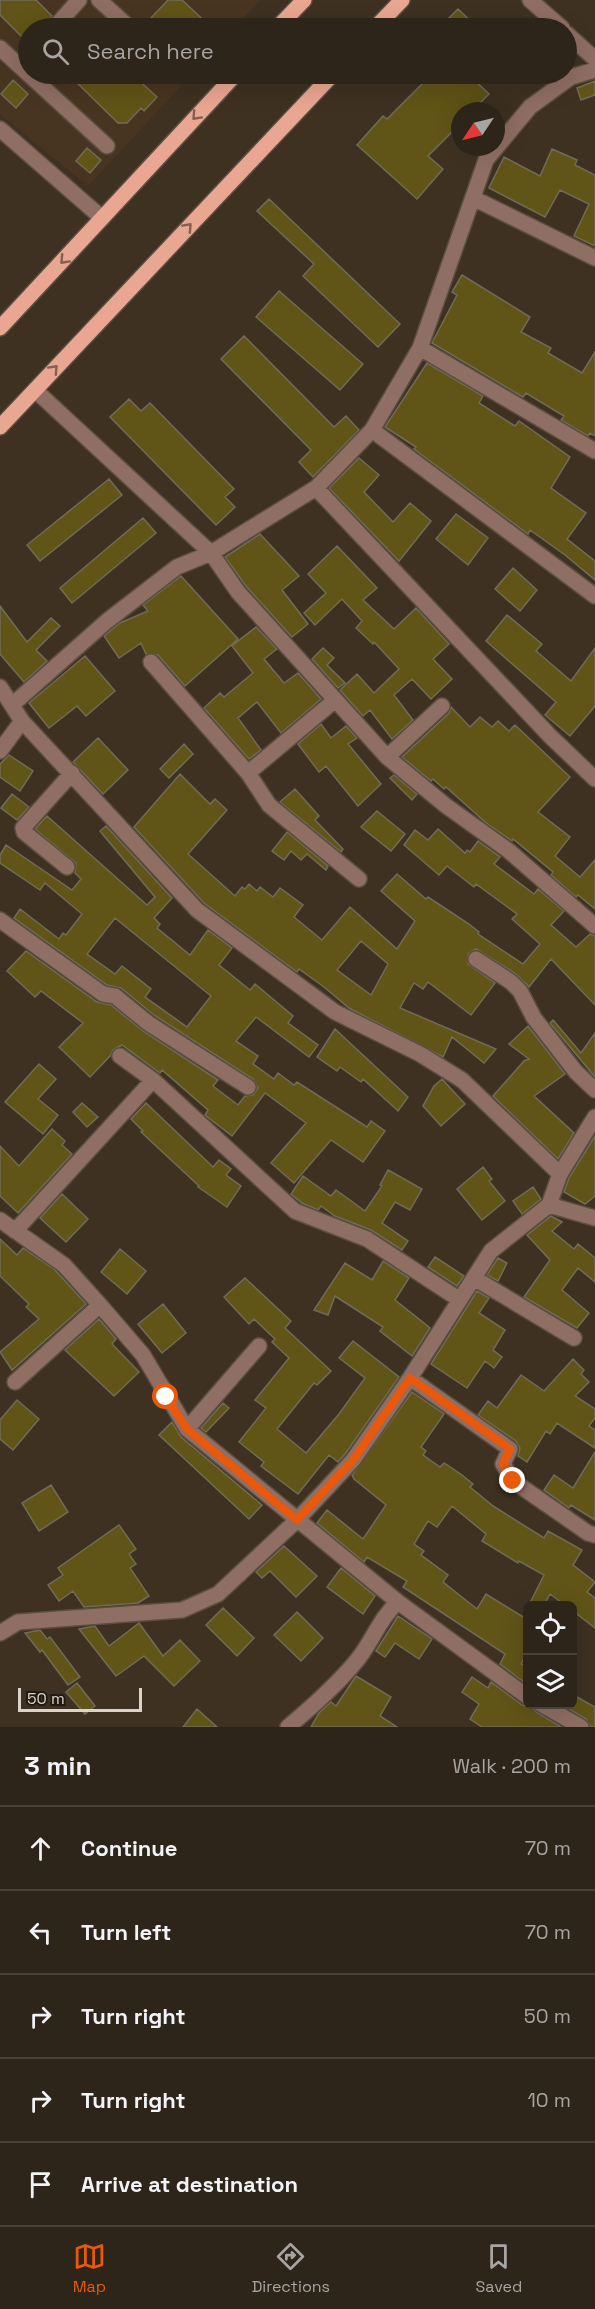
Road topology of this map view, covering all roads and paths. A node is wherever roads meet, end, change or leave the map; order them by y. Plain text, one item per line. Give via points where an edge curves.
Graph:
1 (79, 0) edge
2 (99, 0) edge
3 (304, 0) edge
4 (402, 0) edge
5 (531, 0) edge
6 (63, 18) edge
7 (119, 18) edge
8 (287, 18) edge
9 (385, 18) edge
10 (551, 18) edge
11 (577, 42) edge
12 (0, 48) edge
13 (18, 59) edge
14 (595, 59) edge
15 (595, 70) edge
16 (577, 75) edge
17 (46, 84) edge
18 (227, 84) edge
19 (324, 84) edge
20 (561, 84) edge
21 (0, 129) edge
22 (107, 146) dead end
23 (473, 198) junction
24 (102, 218) junction
25 (595, 258) edge
26 (0, 328) edge
27 (420, 348) junction
28 (35, 390) junction
29 (0, 427) edge
30 (372, 430) junction
31 (595, 451) edge
32 (316, 488) junction
33 (211, 552) junction
34 (595, 596) edge
35 (151, 662) dead end
36 (0, 687) edge
37 (334, 701) junction
38 (12, 705) junction
39 (442, 706) dead end
40 (22, 721) junction
41 (0, 751) edge
42 (387, 757) junction
43 (72, 773) junction
44 (248, 773) junction
45 (595, 779) edge
46 (67, 867) dead end
47 (359, 879) dead end
48 (0, 920) edge
49 (595, 926) edge
50 (476, 959) dead end
51 (120, 1056) dead end
52 (153, 1080) junction
53 (248, 1087) dead end
54 (595, 1090) edge
55 (595, 1117) edge
56 (560, 1174) junction
57 (549, 1205) junction
58 (595, 1218) edge
59 (0, 1220) edge
60 (15, 1231) junction
61 (474, 1278) junction
62 (460, 1300) junction
63 (100, 1305) junction
64 (574, 1338) dead end
65 (259, 1346) dead end
66 (410, 1378) junction
67 (15, 1382) dead end
68 (187, 1429) junction
69 (297, 1520) junction
70 (595, 1535) edge
71 (398, 1602) junction
72 (0, 1633) edge
73 (523, 1692) edge
74 (550, 1709) edge
75 (288, 1727) edge
76 (581, 1727) edge

1 - 6 street
2 - 7 street
3 - 8 main road
4 - 9 main road
5 - 10 street
11 - 14 street
12 - 13 street
15 - 16 street
17 - 22 street
18 -> 24 main road
28 -> 19 main road
20 - 23 street via 530,107 486,160
21 - 24 street
23 - 25 street
23 - 27 street
24 -> 26 main road
27 - 30 street
27 - 31 street
28 - 29 main road
28 - 33 street
30 - 32 street
30 - 34 street
32 - 33 street
32 - 45 street
33 - 37 street via 238,592
33 - 38 street via 177,567 124,607
35 - 44 street
36 - 38 street
37 - 42 street
37 - 44 street
38 - 40 street
39 - 42 street
40 - 41 street
40 - 43 street
42 - 49 street via 509,851
43 - 46 street via 23,828
43 - 56 street via 197,910 335,1012 420,1054 462,1080
44 - 47 street via 269,805
48 - 53 street via 103,994 115,996 148,1023
50 - 54 street via 512,982 534,1018
51 - 52 street
52 - 60 street
52 - 62 street via 295,1211 367,1239
55 - 56 street
56 - 57 street
57 - 58 street
57 - 61 street via 491,1251
59 - 60 street
60 - 63 street via 64,1265
61 - 62 street
61 - 64 street
62 - 66 street
63 - 67 street
63 - 68 street via 143,1355
65 - 68 street
66 - 69 street via 353,1460
66 - 70 street via 510,1449 503,1464 513,1481
68 - 69 street
69 - 71 street
69 - 72 street via 218,1594 182,1610 18,1622
71 - 73 street
71 - 75 street via 385,1613 359,1657 326,1694
74 - 76 street

